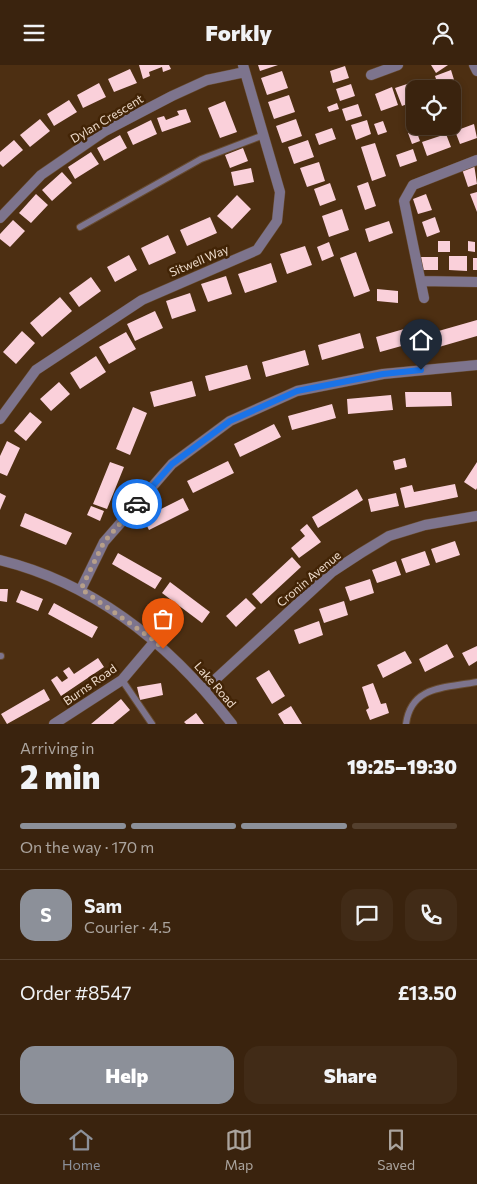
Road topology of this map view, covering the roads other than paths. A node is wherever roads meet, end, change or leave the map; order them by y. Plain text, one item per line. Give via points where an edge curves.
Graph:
1 (398, 65) edge
2 (474, 65) edge
3 (383, 67) edge
4 (244, 69) edge
5 (477, 71) edge
6 (371, 75) dead end
7 (264, 135) junction
8 (477, 159) edge
9 (0, 217) edge
10 (80, 227) dead end
11 (421, 281) junction
12 (477, 283) edge
13 (424, 298) dead end
14 (477, 365) edge
15 (0, 419) edge
16 (477, 516) edge
17 (0, 560) edge
18 (81, 589) junction
19 (155, 641) junction
20 (122, 680) junction
21 (477, 682) edge
22 (205, 689) junction
23 (54, 724) edge
24 (152, 724) edge
25 (232, 724) edge
26 (406, 724) edge

1 - 3 street
2 - 5 street
3 - 6 street
4 - 7 street, Sitwell Way
4 - 9 street, Dylan Crescent via 207,80 105,131 41,175
7 - 10 lane via 201,159
7 - 15 street, Sitwell Way via 280,192 277,221 257,250 142,300 36,370
8 - 11 street via 413,185 404,201
11 - 12 street
11 - 13 street
14 - 18 street via 383,374 297,391 230,421 172,464 104,542
16 - 22 street, Cronin Avenue via 425,525 389,536 361,553 332,573
17 - 18 street, Lake Road via 32,568
18 - 19 street, Lake Road
19 - 20 street, Burns Road
19 - 22 street, Lake Road
20 - 23 street, Burns Road
20 - 24 lane
21 - 26 lane via 426,691 414,701
22 - 25 street, Lake Road

